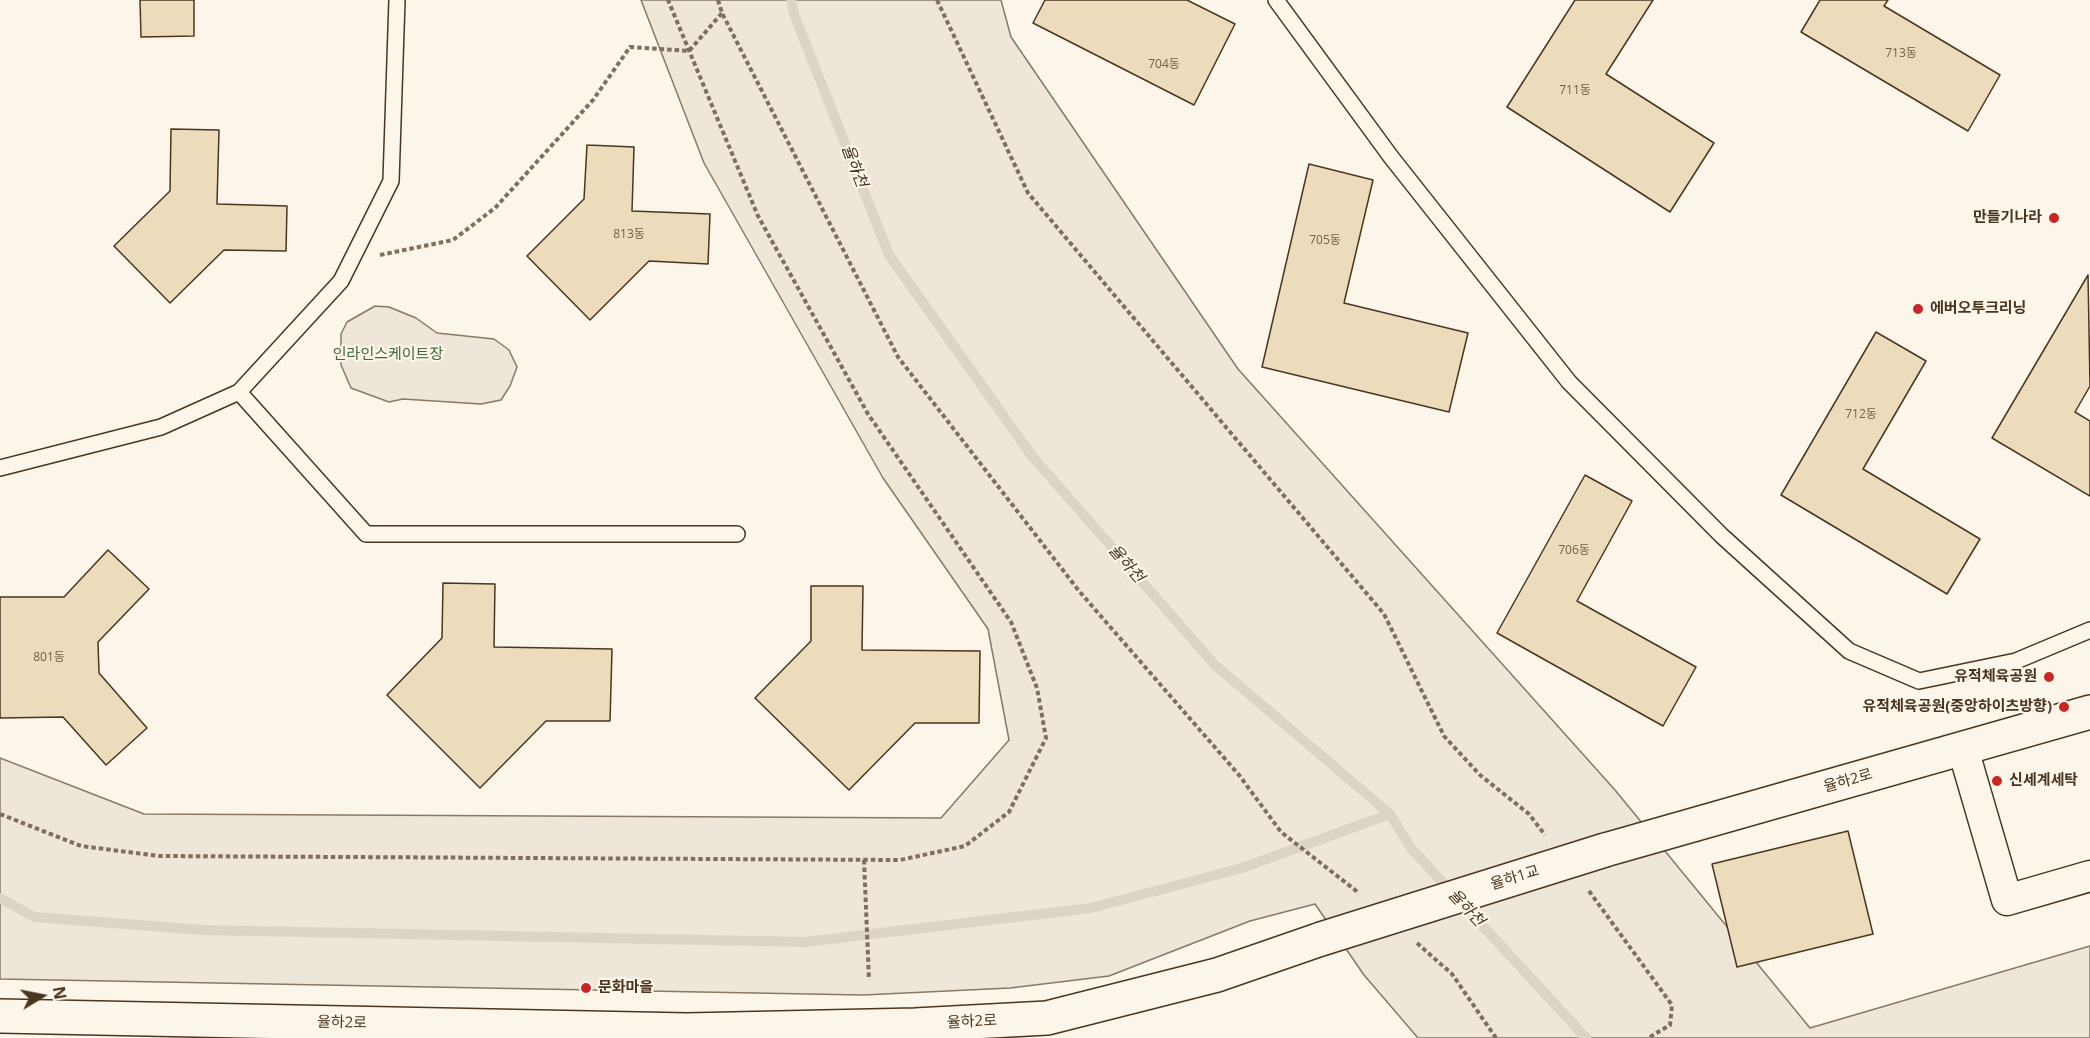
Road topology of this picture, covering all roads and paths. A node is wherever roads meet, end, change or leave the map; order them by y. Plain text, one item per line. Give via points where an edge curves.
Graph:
1 (397, 0) edge
2 (668, 0) edge
3 (718, 0) edge
4 (937, 0) edge
5 (1276, 0) edge
6 (722, 13) junction
7 (689, 51) junction
8 (351, 261) junction
9 (238, 392) junction
10 (0, 468) edge
11 (737, 534) dead end
12 (2090, 630) edge
13 (2090, 712) edge
14 (1963, 749) junction
15 (0, 814) edge
16 (1550, 842) dead end
17 (1605, 850) joint
18 (864, 860) junction
19 (1323, 862) dead end
20 (2090, 876) edge
21 (1586, 887) dead end
22 (1321, 939) joint
23 (869, 980) dead end
24 (0, 1016) edge
25 (687, 1034) edge
26 (1648, 1038) edge

1 - 8 lane via 391,181
2 - 7 path
3 - 6 path
4 - 16 path via 1028,193 1384,614 1444,736 1480,775 1529,814
5 - 12 lane via 1391,158 1569,382 1722,536 1849,651 1919,681 2016,661
6 - 7 path
6 - 19 path via 898,357 1079,591 1239,775 1281,832
7 - 8 path via 630,47 593,100 495,208 453,240
7 - 18 path via 758,216 868,414 1011,622 1037,688 1046,738 1009,812 965,846 900,860
8 - 9 lane via 341,281
9 - 10 lane via 161,427
9 - 11 lane via 366,534
13 - 14 street, 율하2로
14 - 17 street, 율하2로
14 - 20 street via 2007,900
15 - 18 path via 81,846 159,856
17 - 22 street, 율하1교, bridge
18 - 23 path
21 - 26 path via 1672,1005 1670,1025
22 - 25 street, 율하2로 via 1217,975 1047,1018
24 - 25 street, 율하2로

